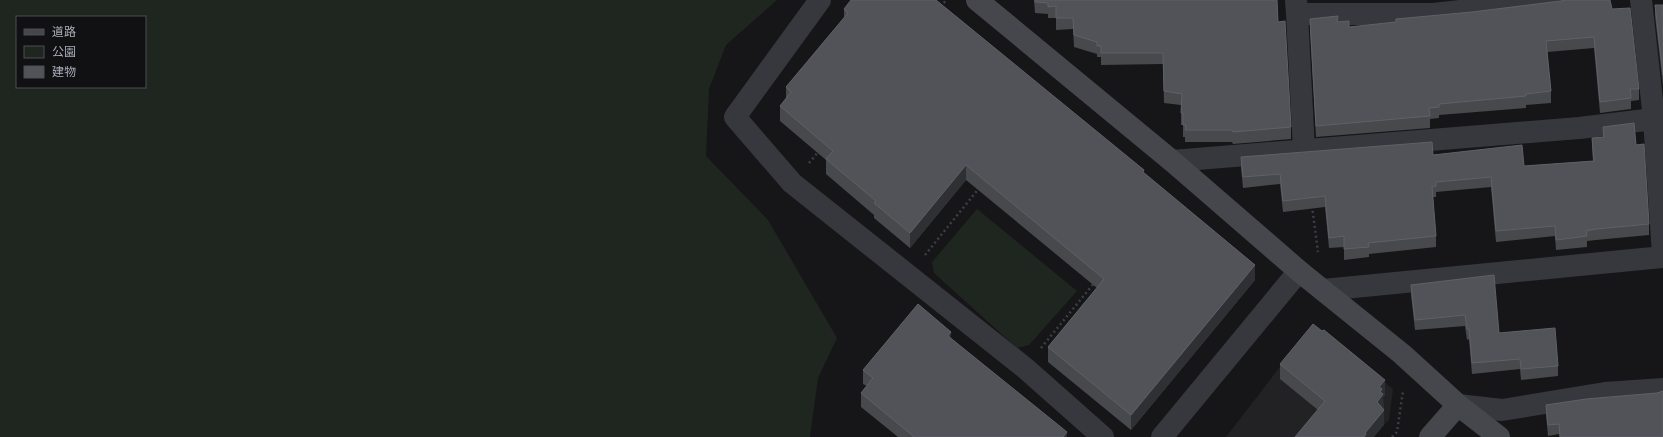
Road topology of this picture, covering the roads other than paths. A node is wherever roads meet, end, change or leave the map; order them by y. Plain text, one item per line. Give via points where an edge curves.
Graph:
1 (820, 0) edge
2 (977, 0) edge
3 (1559, 0) edge
4 (1641, 0) edge
5 (1297, 7) edge
6 (1654, 119) junction
7 (1304, 150) junction
8 (1172, 161) junction
9 (1663, 254) edge
10 (1663, 257) edge
11 (1299, 271) junction
12 (1324, 290) junction
13 (1663, 389) edge
14 (1458, 405) junction
15 (1103, 437) edge
16 (1162, 437) edge
17 (1430, 437) edge
18 (1499, 437) edge

1 - 15 street via 735,118 792,183 1025,368
2 - 8 street
3 - 5 street via 1433,14
4 - 6 street
5 - 7 street
6 - 7 street via 1579,128
6 - 9 street
7 - 8 street
8 - 11 street
10 - 12 street
11 - 12 street
11 - 16 street
12 - 14 street via 1402,354
13 - 14 street via 1605,393 1502,410
14 - 17 street
14 - 18 street

